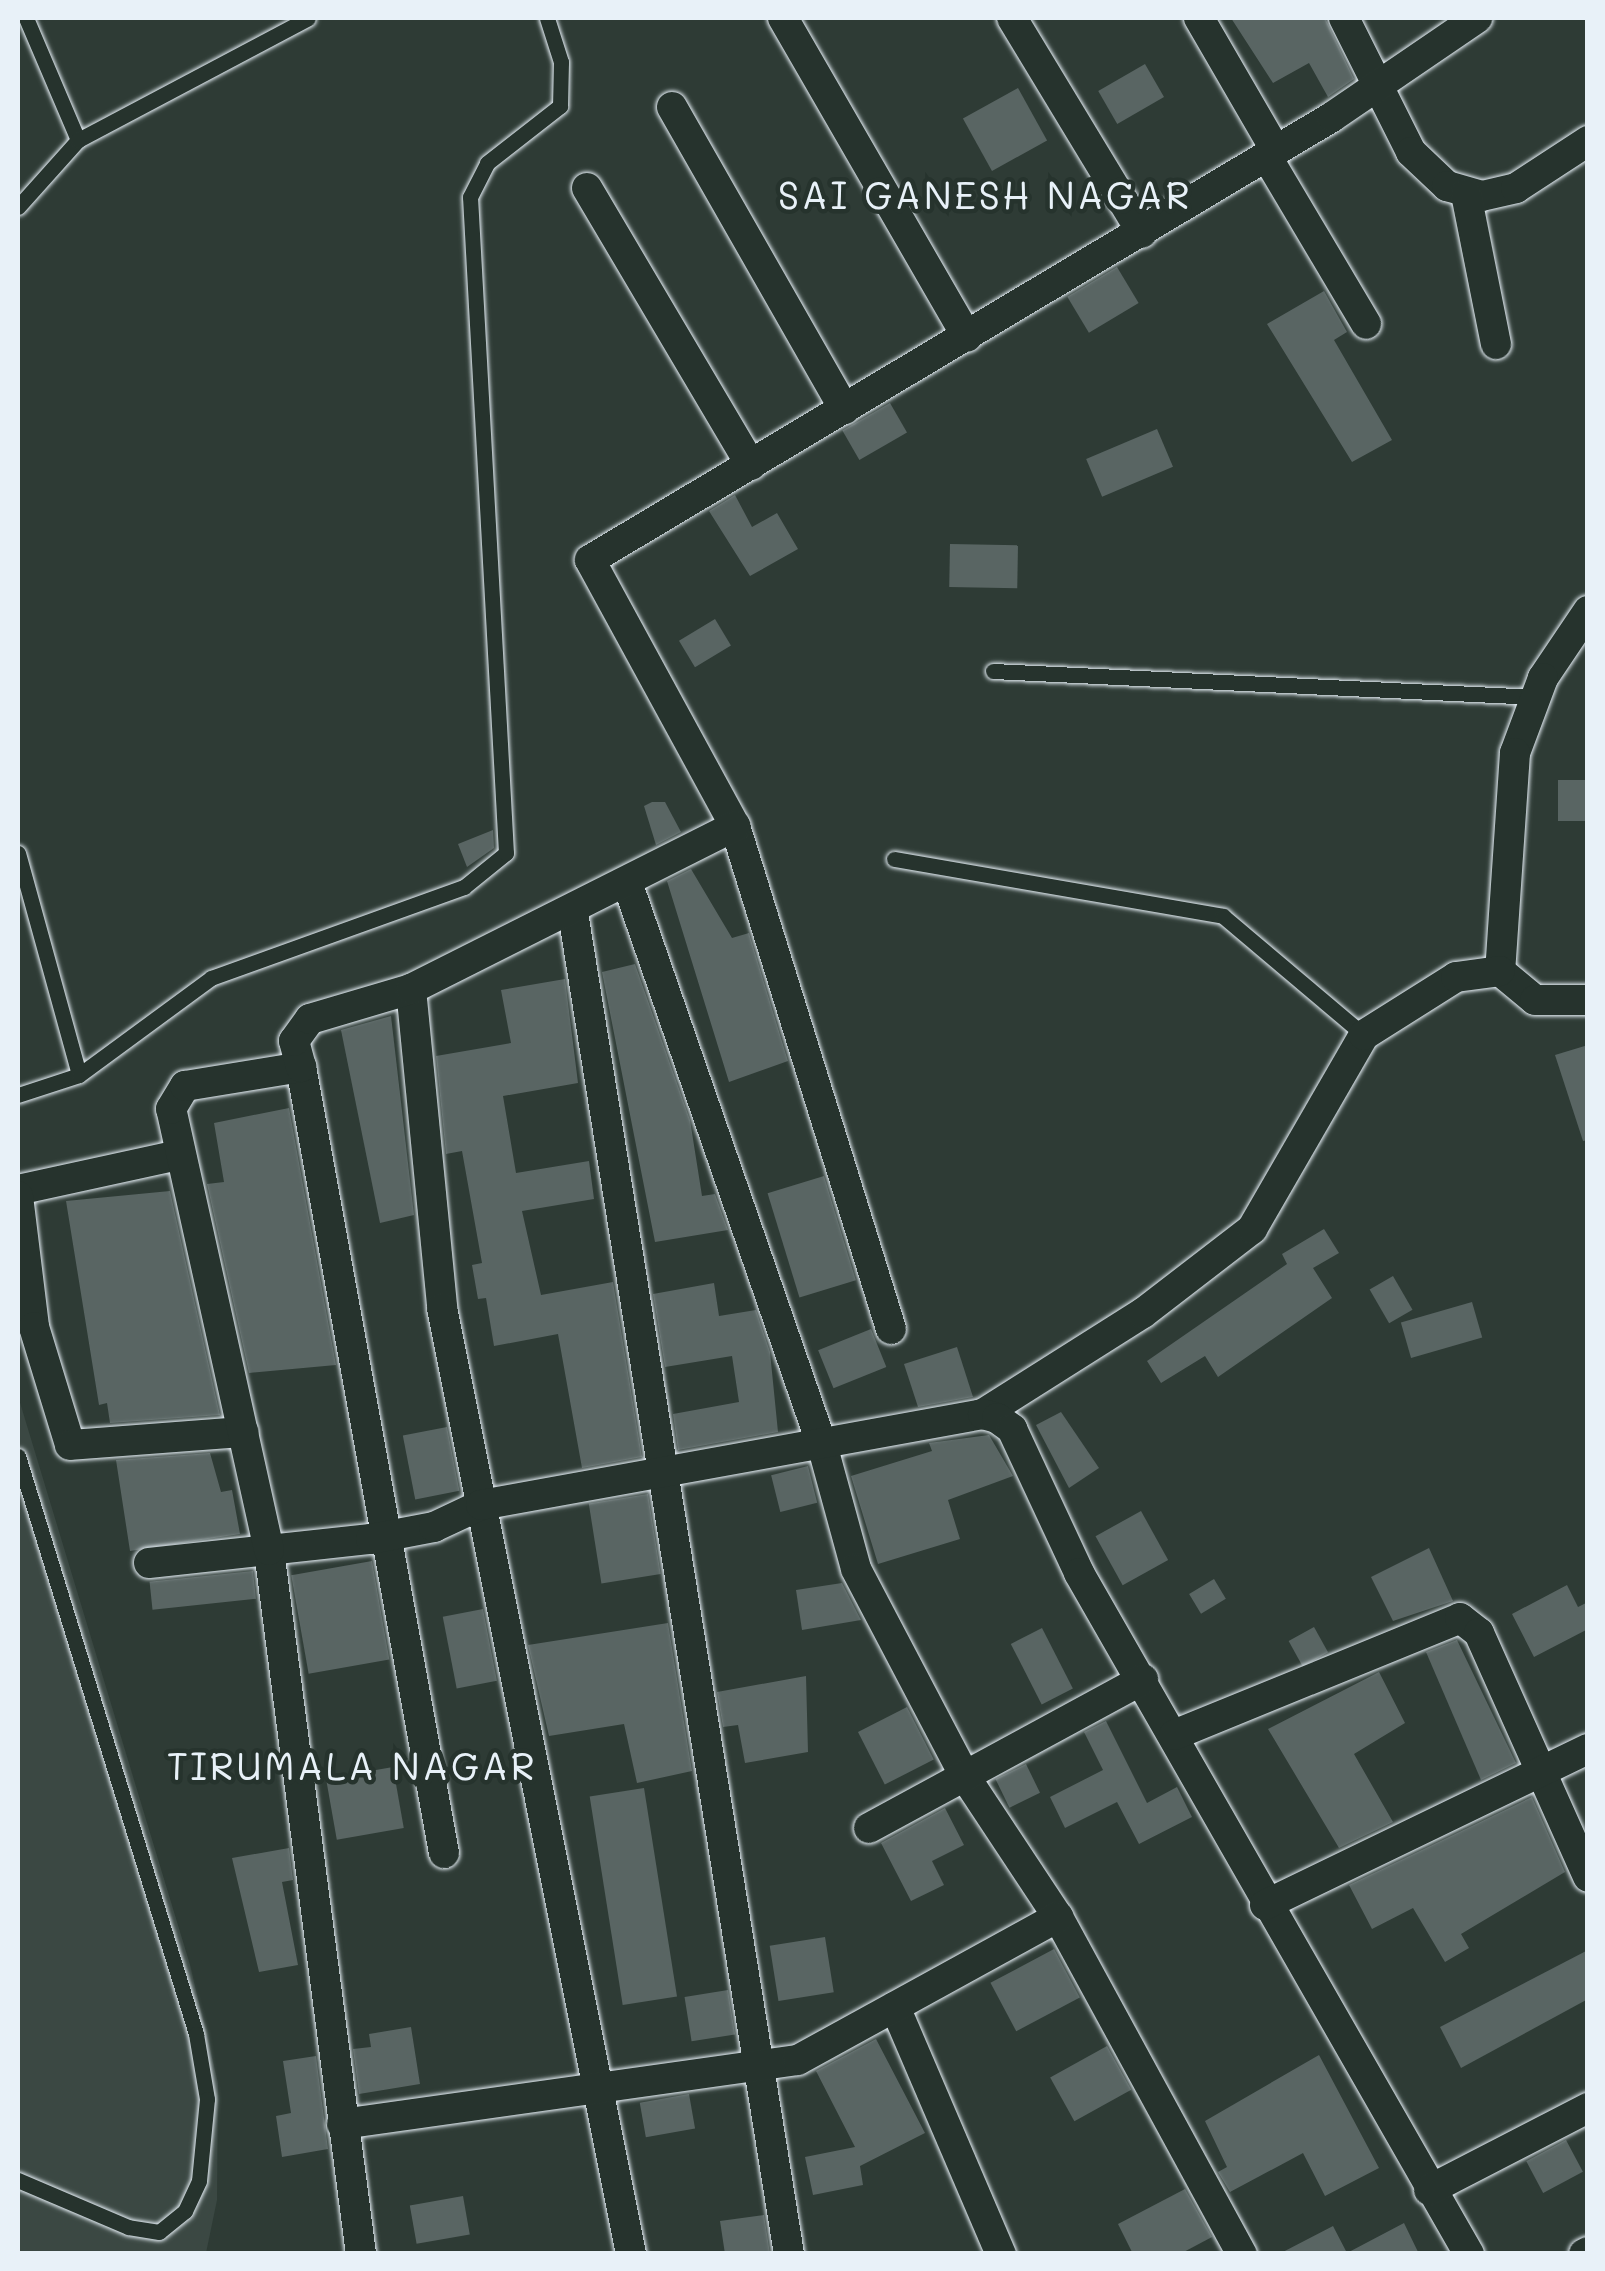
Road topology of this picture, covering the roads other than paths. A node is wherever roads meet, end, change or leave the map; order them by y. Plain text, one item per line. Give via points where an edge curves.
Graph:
1 (26, 18) edge
2 (308, 18) edge
3 (547, 18) edge
4 (783, 18) edge
5 (1012, 18) edge
6 (1199, 18) edge
7 (1344, 18) edge
8 (1476, 18) edge
9 (1382, 85) junction
10 (672, 108) dead end
11 (78, 140) junction
12 (1585, 148) edge
13 (1271, 154) junction
14 (587, 188) dead end
15 (1466, 194) junction
16 (18, 208) edge
17 (1142, 233) junction
18 (1366, 324) dead end
19 (966, 337) junction
20 (1496, 344) dead end
21 (844, 409) junction
22 (751, 465) junction
23 (1588, 611) edge
24 (993, 671) dead end
25 (1536, 697) junction
26 (734, 826) junction
27 (18, 853) edge
28 (894, 858) dead end
29 (628, 885) junction
30 (573, 913) junction
31 (1500, 971) junction
32 (411, 989) junction
33 (1588, 1000) edge
34 (1364, 1035) junction
35 (301, 1067) junction
36 (79, 1075) junction
37 (18, 1095) edge
38 (179, 1154) junction
39 (18, 1193) edge
40 (891, 1329) dead end
41 (983, 1414) junction
42 (244, 1432) junction
43 (823, 1448) junction
44 (18, 1456) edge
45 (663, 1476) junction
46 (22, 1486) edge
47 (481, 1505) junction
48 (390, 1535) junction
49 (269, 1550) junction
50 (149, 1563) dead end
51 (1143, 1679) junction
52 (1174, 1735) junction
53 (1588, 1749) edge
54 (1538, 1772) junction
55 (964, 1774) junction
56 (869, 1828) dead end
57 (444, 1853) dead end
58 (1588, 1878) edge
59 (1265, 1905) junction
60 (1058, 1917) junction
61 (895, 2007) junction
62 (762, 2070) junction
63 (595, 2084) junction
64 (1588, 2108) edge
65 (342, 2124) junction
66 (18, 2180) edge
67 (1429, 2190) junction
68 (360, 2254) edge
69 (631, 2254) edge
70 (789, 2254) edge
71 (1001, 2254) edge
72 (1242, 2254) edge
73 (1469, 2254) edge

1 - 11 lane
2 - 11 lane
3 - 36 lane via 561,62 560,106 487,163 470,197 506,853 464,887 211,978
4 - 19 street
5 - 17 street
6 - 13 street
7 - 9 street
8 - 9 street
9 - 13 street
9 - 15 street via 1412,152 1429,174
10 - 21 street
11 - 16 lane
12 - 15 street via 1516,188
13 - 17 street
13 - 18 street
14 - 22 street
15 - 20 street
17 - 19 street
19 - 21 street
21 - 22 street
22 - 26 street via 590,560
23 - 25 street
24 - 25 lane
25 - 31 street via 1516,753
26 - 29 street
26 - 40 street
27 - 36 lane
28 - 34 lane via 1223,916
29 - 30 street
29 - 43 street
30 - 32 street
30 - 45 street
31 - 33 street via 1535,1000
31 - 34 street via 1456,977
32 - 35 street via 300,1025 294,1041
32 - 47 street via 442,1308
34 - 41 street via 1252,1229 1143,1313
35 - 38 street via 186,1086 171,1109
35 - 48 street
36 - 37 lane
38 - 39 street
38 - 42 street
39 - 42 street via 34,1327 70,1446
41 - 43 street
41 - 51 street via 1012,1429 1079,1574
42 - 49 street
43 - 45 street
43 - 55 street via 856,1569
44 - 46 lane
45 - 47 street
45 - 62 street
46 - 66 lane via 196,2034 207,2100 199,2181 185,2211 159,2232 128,2227
47 - 48 street via 434,1527
47 - 63 street
48 - 49 street
48 - 57 street
49 - 50 street
49 - 65 street
51 - 52 street
51 - 55 street
52 - 54 street via 1460,1618 1479,1633
52 - 59 street
53 - 54 street
54 - 58 street
54 - 59 street
55 - 56 street
55 - 60 street
59 - 67 street
60 - 61 street
60 - 72 street
61 - 62 street via 798,2060
61 - 71 street
62 - 63 street
62 - 70 street
63 - 65 street
63 - 69 street
64 - 67 street
65 - 68 street
67 - 73 street

